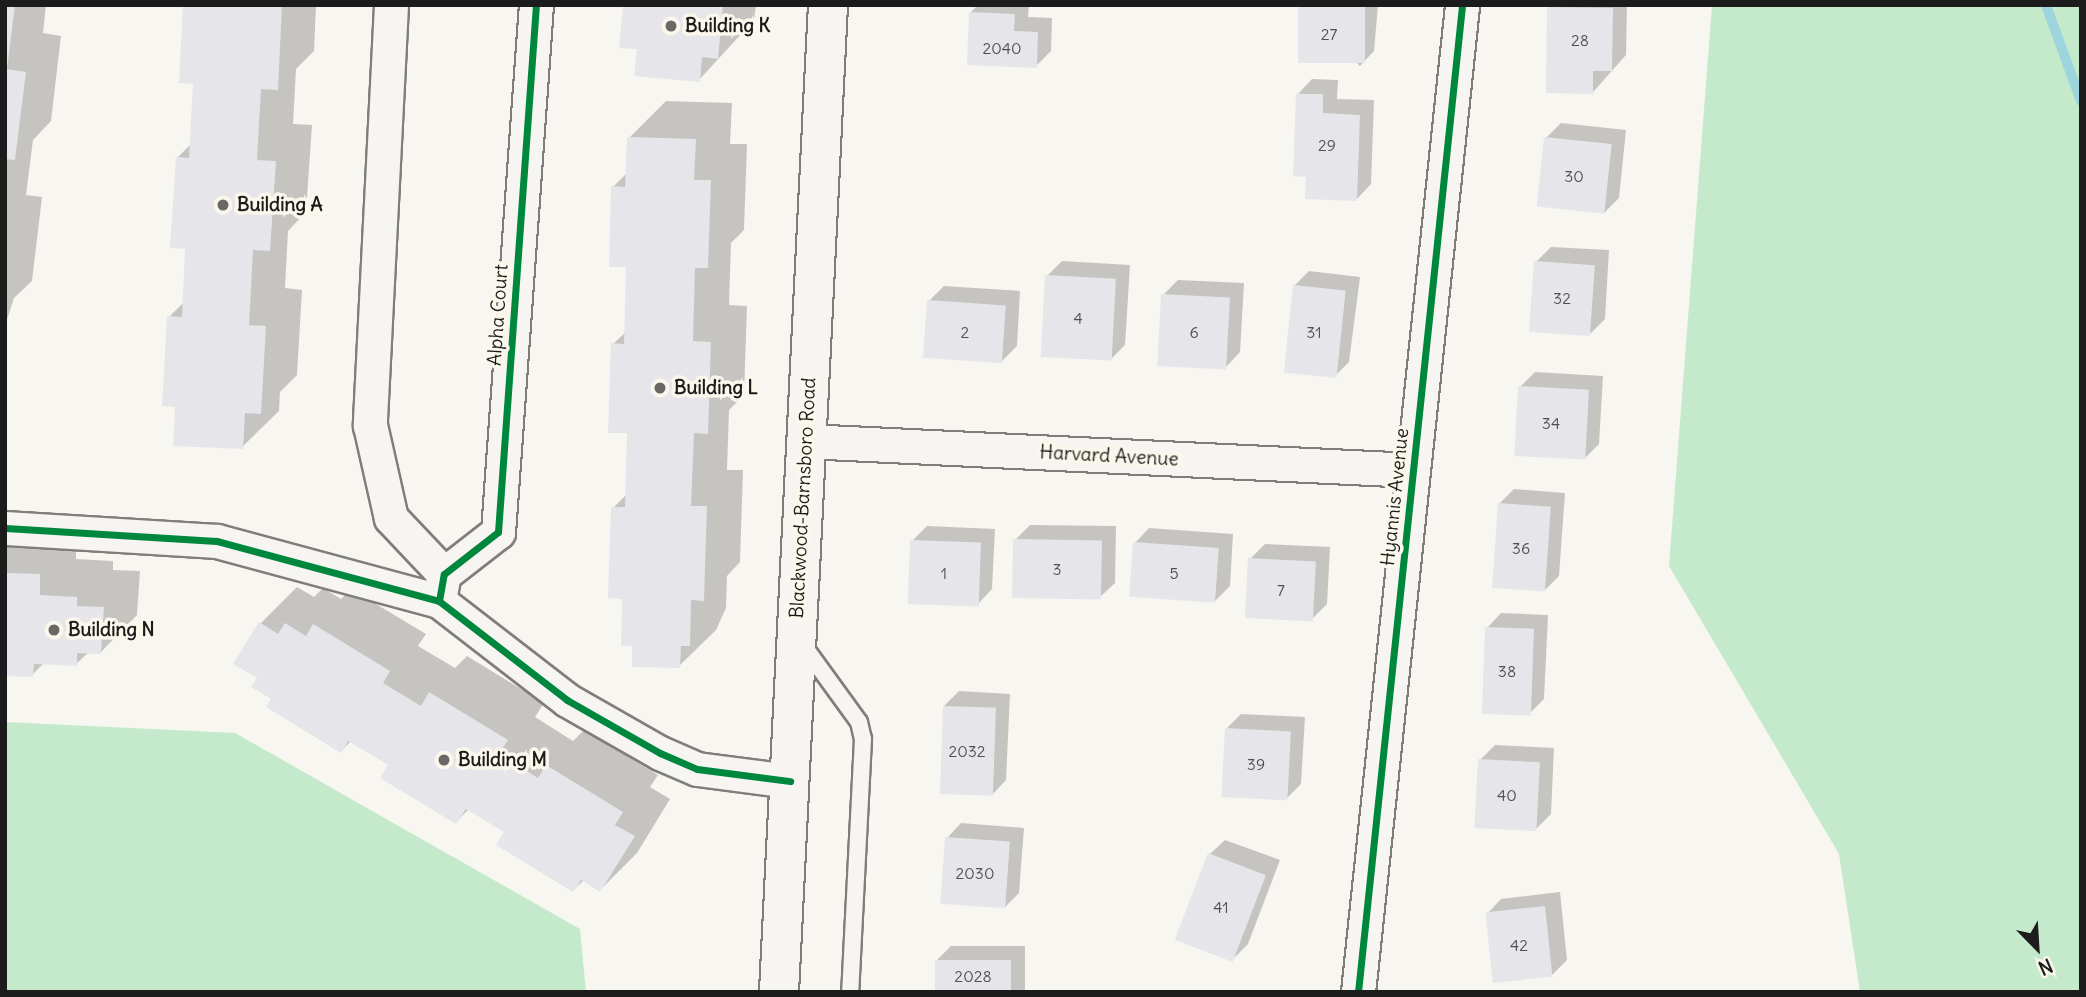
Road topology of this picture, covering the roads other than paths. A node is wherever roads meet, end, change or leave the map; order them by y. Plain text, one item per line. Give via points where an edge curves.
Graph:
1 (391, 5) edge
2 (536, 5) edge
3 (828, 5) edge
4 (1462, 5) edge
5 (805, 441) junction
6 (1413, 470) junction
7 (5, 528) edge
8 (441, 587) junction
9 (796, 634) junction
10 (790, 781) junction
11 (779, 992) edge
12 (849, 992) edge
13 (1358, 992) edge

1 - 8 street via 370,425 391,518
2 - 8 street, Alpha Court via 498,531
3 - 5 main road, Blackwood-Barnsboro Road
4 - 6 street, Hyannis Avenue
5 - 6 street, Harvard Avenue
5 - 9 main road, Blackwood-Barnsboro Road
6 - 13 street, Hyannis Avenue
7 - 8 street via 217,541
8 - 10 street via 567,701 697,769
9 - 10 main road, Blackwood-Barnsboro Road
9 - 12 lane via 859,722 863,739
10 - 11 main road, Blackwood-Barnsboro Road

